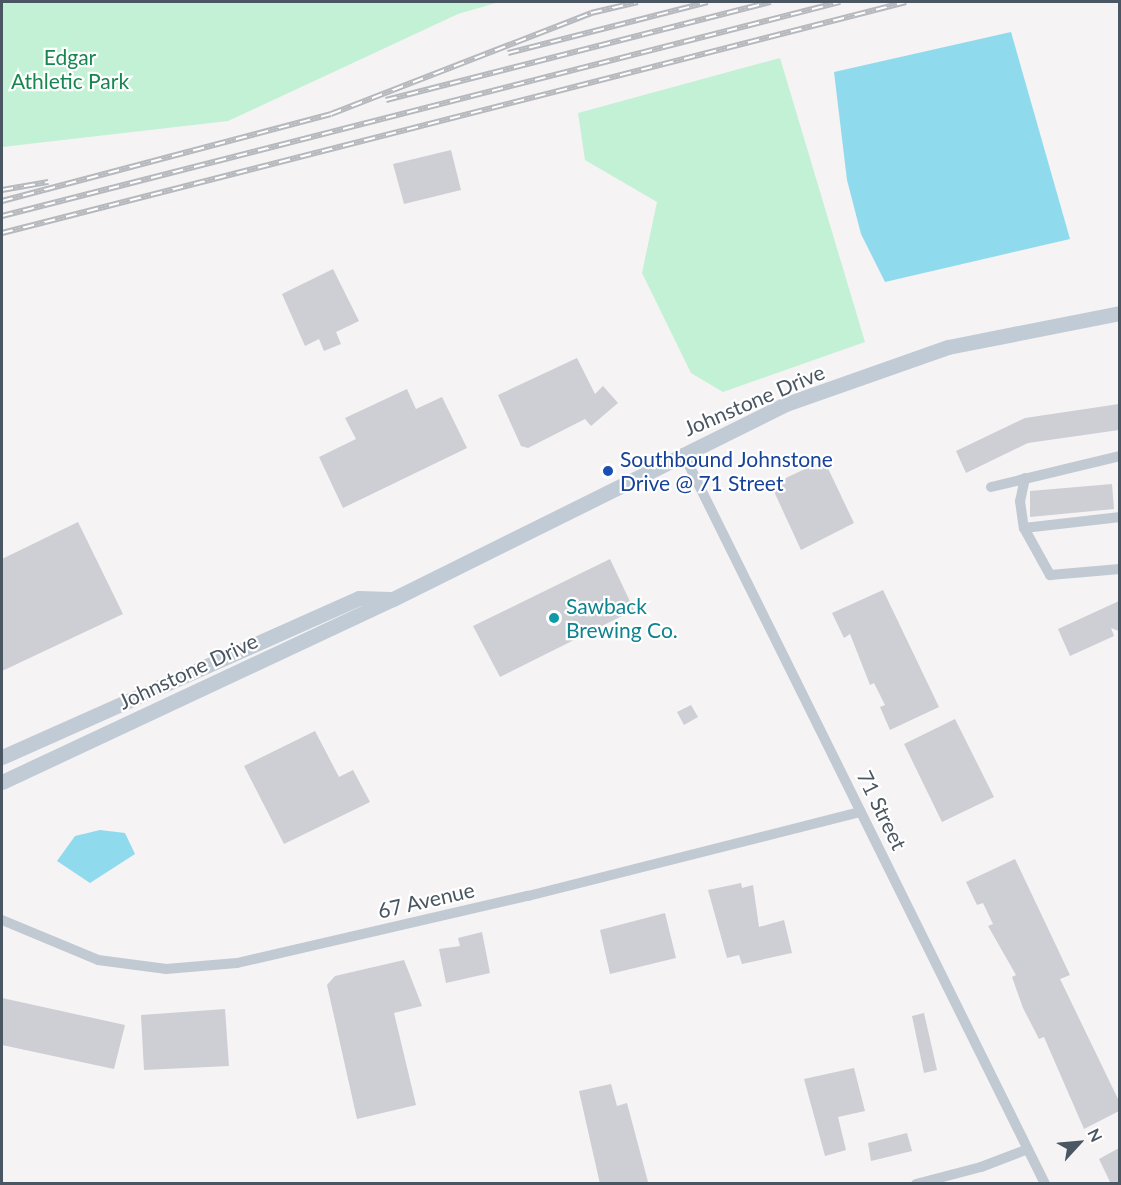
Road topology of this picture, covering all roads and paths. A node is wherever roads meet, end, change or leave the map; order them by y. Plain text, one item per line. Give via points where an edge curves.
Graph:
1 (1119, 313) edge
2 (683, 453) junction
3 (1119, 456) edge
4 (1025, 478) junction
5 (991, 487) dead end
6 (1119, 517) edge
7 (1024, 528) junction
8 (1119, 569) edge
9 (393, 599) junction
10 (2, 757) edge
11 (2, 782) edge
12 (861, 812) junction
13 (2, 920) edge
14 (1028, 1149) junction
15 (916, 1184) edge
16 (1045, 1184) edge

1 - 2 main road, Johnstone Drive via 948,346 786,404
2 - 9 main road, Johnstone Drive
2 - 12 street, 71 Street
3 - 4 street
4 - 5 street
4 - 7 street via 1020,501
6 - 7 street
7 - 8 street via 1050,575
9 - 10 main road, Johnstone Drive via 359,598
9 - 11 main road, Johnstone Drive
12 - 13 street, 67 Avenue via 528,896 237,963 166,969 98,960
12 - 14 street, 71 Street
14 - 15 street via 981,1167
14 - 16 street, 71 Street

